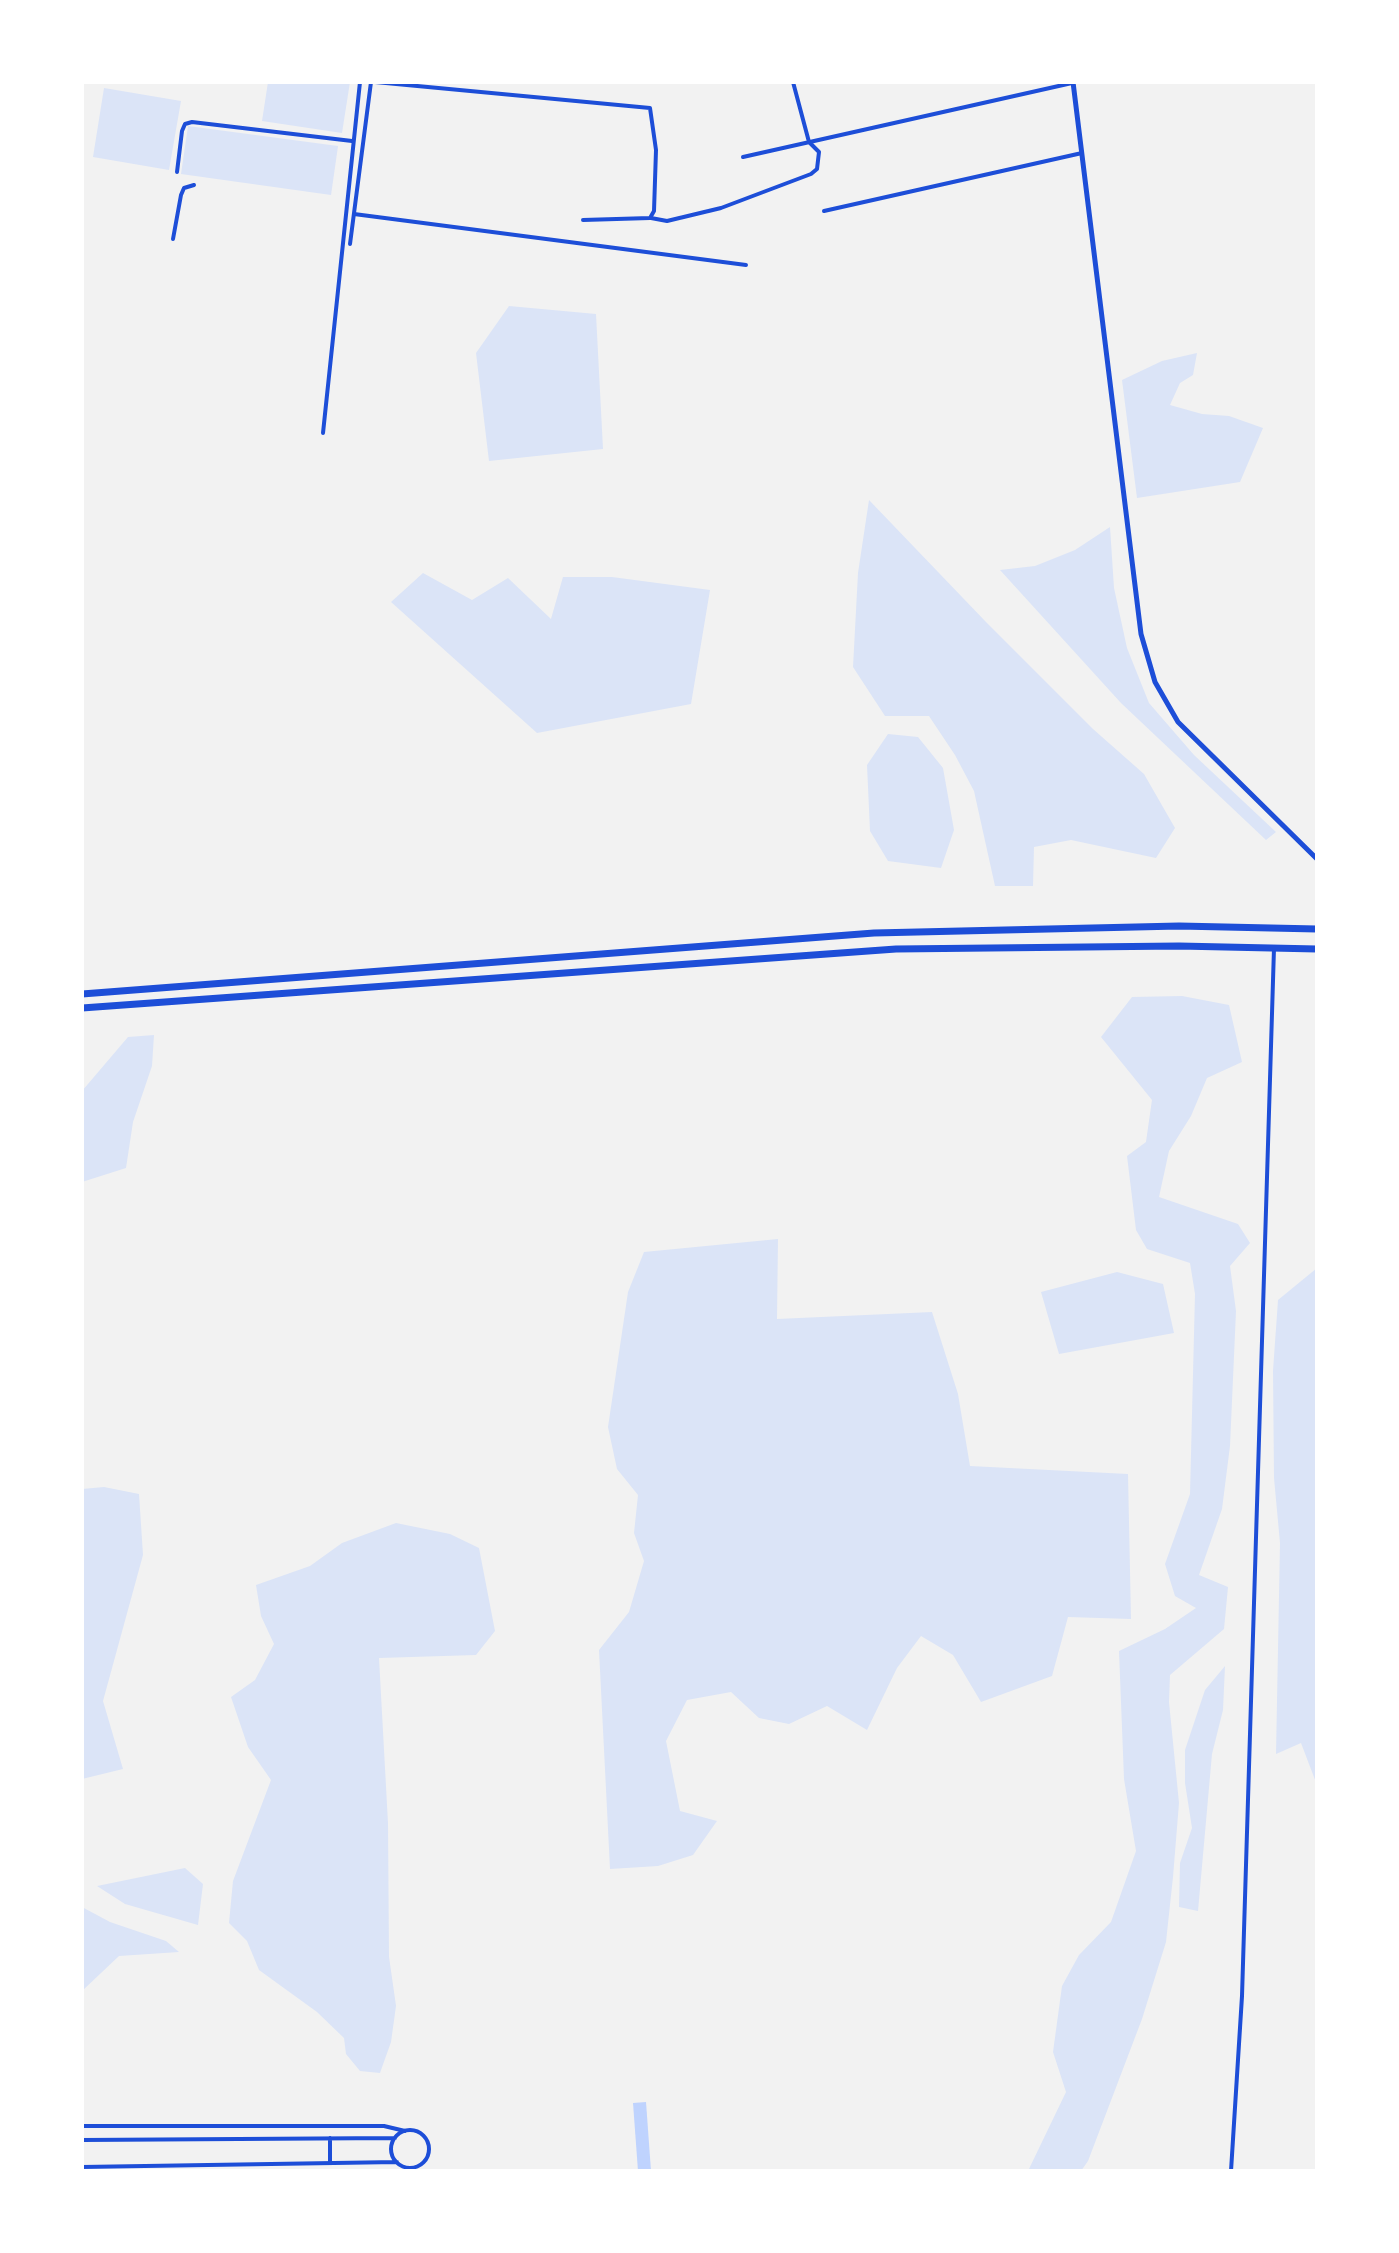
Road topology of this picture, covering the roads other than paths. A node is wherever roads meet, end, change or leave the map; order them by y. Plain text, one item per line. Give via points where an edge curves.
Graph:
1 (360, 82) edge
2 (373, 82) edge
3 (793, 82) edge
4 (1073, 82) edge
5 (352, 141) junction
6 (809, 142) junction
7 (1082, 153) junction
8 (743, 157) dead end
9 (177, 172) dead end
10 (194, 185) dead end
11 (824, 211) dead end
12 (354, 214) junction
13 (650, 218) junction
14 (583, 220) dead end
15 (173, 239) dead end
16 (350, 244) dead end
17 (746, 265) dead end
18 (323, 433) dead end
19 (1317, 859) edge
20 (1317, 929) edge
21 (1274, 948) junction
22 (1317, 949) edge
23 (82, 994) edge
24 (82, 1008) edge
25 (82, 2126) edge
26 (405, 2131) junction
27 (330, 2138) junction
28 (395, 2138) junction
29 (82, 2140) edge
30 (397, 2162) junction
31 (330, 2163) junction
32 (82, 2167) edge
33 (403, 2168) edge
34 (416, 2169) edge
35 (1231, 2171) edge

1 - 5 street
2 - 12 street
2 - 13 street via 650,108 656,150
3 - 6 street
4 - 6 street
4 - 7 street
5 - 9 street via 192,122 182,131
5 - 18 street
6 - 8 street
6 - 13 street via 819,159 817,169 803,179 721,208 667,221
7 - 11 street
7 - 19 street via 1141,634 1155,682 1178,722
10 - 15 street via 181,195
12 - 16 street
12 - 17 street
13 - 14 street
20 - 23 highway via 1179,926 874,933
21 - 22 highway
21 - 24 highway via 896,949
21 - 35 street via 1242,1996
25 - 26 street via 384,2126
26 - 28 street
26 - 34 street via 423,2134 429,2145
27 - 28 street
27 - 29 street
27 - 31 street
28 - 30 street via 391,2150
30 - 31 street
30 - 33 street
31 - 32 street
33 - 34 street

